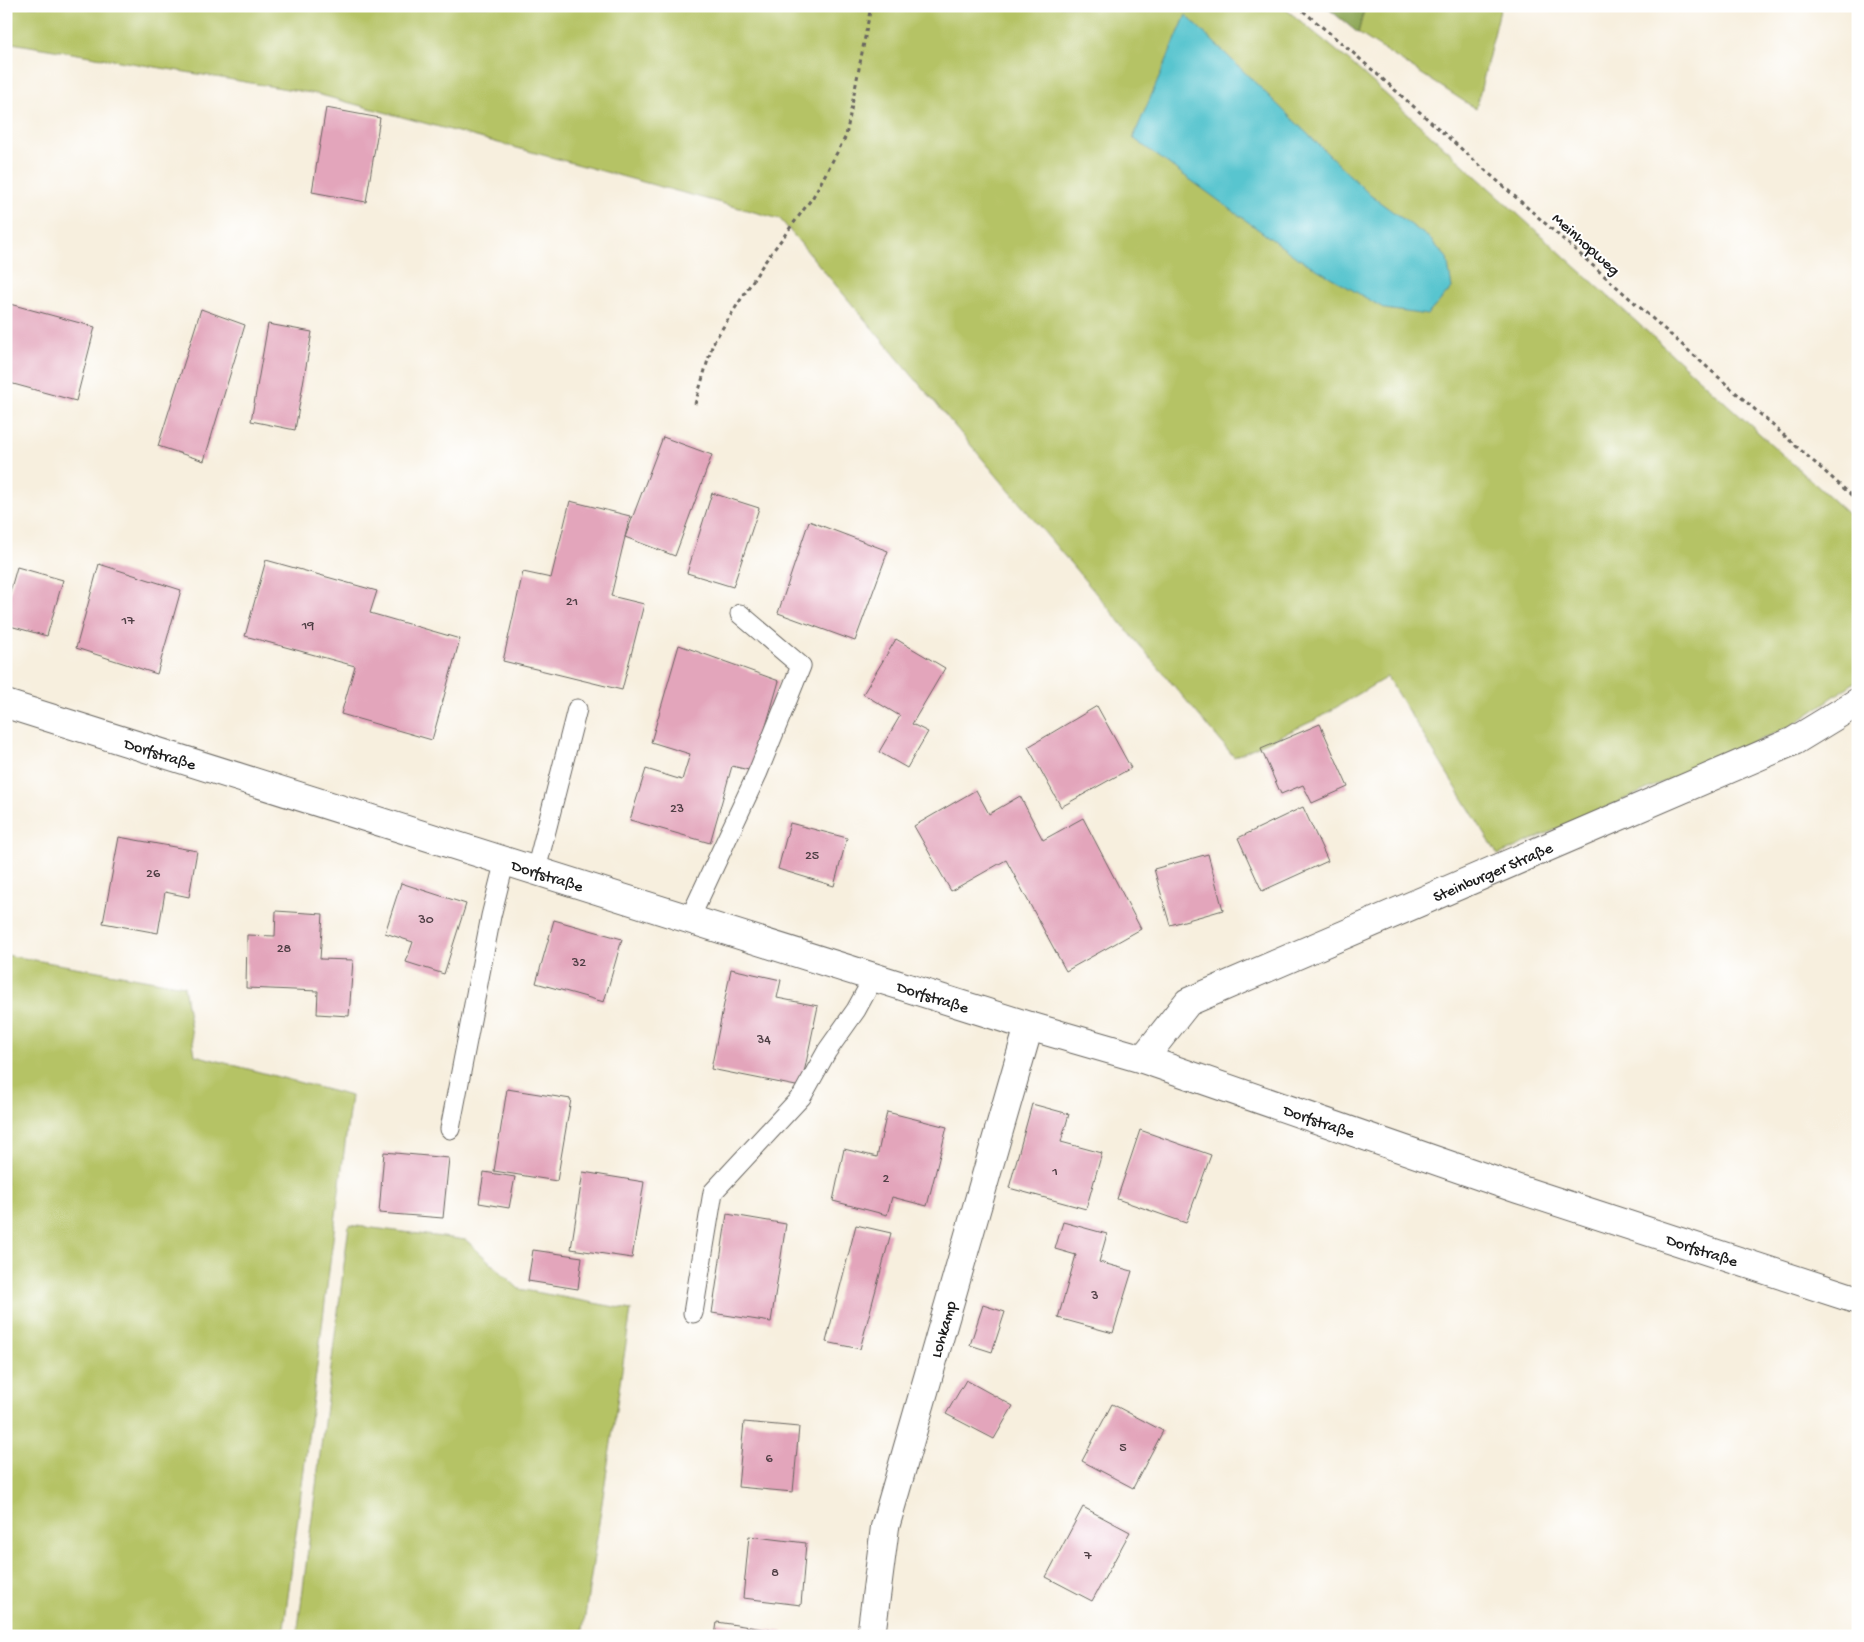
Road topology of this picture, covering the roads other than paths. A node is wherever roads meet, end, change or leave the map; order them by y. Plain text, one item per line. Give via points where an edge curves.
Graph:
1 (740, 614) dead end
2 (1858, 702) edge
3 (6, 704) edge
4 (577, 709) dead end
5 (505, 860) junction
6 (536, 870) junction
7 (690, 918) junction
8 (874, 977) junction
9 (1029, 1026) junction
10 (1143, 1059) junction
11 (450, 1129) dead end
12 (1858, 1300) edge
13 (694, 1313) dead end
14 (871, 1636) edge

1 - 7 lane via 801,666 758,772
2 - 10 street, Steinburger Straße via 1794,741 1188,1002
3 - 5 street, Dorfstraße
4 - 6 lane
5 - 6 street, Dorfstraße
5 - 11 lane
6 - 7 street, Dorfstraße
7 - 8 street, Dorfstraße
8 - 9 street, Dorfstraße
8 - 13 lane via 802,1096 713,1192
9 - 10 street, Dorfstraße
9 - 14 street, Lohkamp via 885,1527
10 - 12 street, Dorfstraße via 1518,1189

